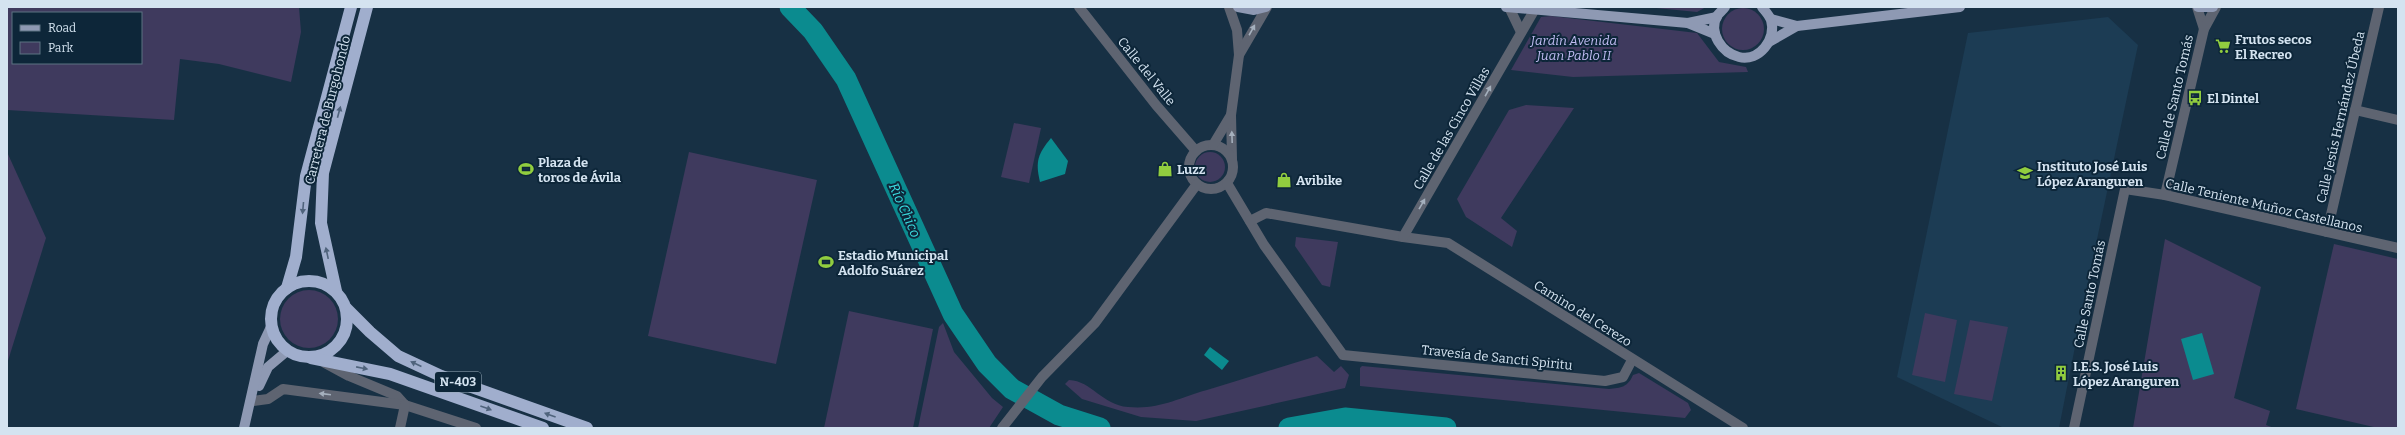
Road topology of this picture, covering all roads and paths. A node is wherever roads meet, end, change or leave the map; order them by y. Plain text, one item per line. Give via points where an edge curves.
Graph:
1 (351, 7) edge
2 (367, 7) edge
3 (1079, 7) edge
4 (1229, 7) edge
5 (1238, 7) edge
6 (1267, 7) edge
7 (1508, 7) edge
8 (1726, 7) edge
9 (1762, 7) edge
10 (1960, 7) edge
11 (2198, 7) edge
12 (2214, 7) edge
13 (2379, 7) edge
14 (1546, 8) edge
15 (1535, 9) junction
16 (1717, 17) junction
17 (1771, 19) junction
18 (1688, 23) junction
19 (1797, 26) junction
20 (2204, 29) junction
21 (1521, 32) junction
22 (1715, 34) junction
23 (1769, 42) junction
24 (1239, 55) junction
25 (2355, 110) junction
26 (1231, 115) junction
27 (2398, 120) edge
28 (1213, 145) junction
29 (1196, 151) junction
30 (1232, 159) junction
31 (1227, 182) junction
32 (1197, 184) junction
33 (2125, 189) joint
34 (2165, 195) junction
35 (1250, 221) junction
36 (2327, 232) junction
37 (1403, 237) junction
38 (2398, 248) edge
39 (287, 288) junction
40 (336, 291) junction
41 (346, 308) junction
42 (271, 327) junction
43 (287, 351) junction
44 (314, 358) junction
45 (1632, 360) junction
46 (253, 401) junction
47 (405, 405) junction
48 (247, 416) junction
49 (244, 428) edge
50 (400, 428) edge
51 (476, 428) edge
52 (543, 428) edge
53 (587, 428) edge
54 (1002, 428) edge
55 (1742, 428) edge
56 (2074, 428) edge

1 -> 39 highway, Carretera de Burgohondo via 306,176 296,256
40 -> 2 highway, Carretera de Burgohondo via 321,223 323,173
3 - 29 street, Calle del Valle via 1156,105
4 - 24 street via 1237,30
5 - 6 main road via 1254,10
24 -> 6 street
7 - 15 main road
7 - 21 street
8 - 16 main road
9 - 17 main road
10 - 19 main road
11 - 12 main road
11 - 20 street, Calle de Santo Tomás
12 - 20 street, Calle de Santo Tomás
13 - 25 street, Calle Jesús Hernández Úbeda
14 - 15 main road
14 - 18 main road
15 - 21 street, Calle de las Cinco Villas
16 - 18 main road
16 - 22 main road
17 - 19 main road
17 - 23 main road via 1772,31
18 - 22 main road
19 - 23 main road
20 - 34 street, Calle de Santo Tomás
37 -> 21 street, Calle de las Cinco Villas
22 - 23 main road via 1723,50 1740,58 1758,54
24 - 26 street
25 - 27 street
25 - 36 street, Calle Jesús Hernández Úbeda
26 - 28 street
30 -> 26 street
28 - 29 street via 1201,147
28 - 30 street via 1225,149
29 - 32 street via 1192,155 1189,168
30 - 31 street via 1233,172
31 - 32 street via 1215,189
31 - 35 street
32 - 54 street via 1095,323 1040,379
33 - 34 street, Calle Teniente Muñoz Castellanos
33 - 56 street, Calle Santo Tomás
34 - 36 street, Calle Teniente Muñoz Castellanos
35 - 37 street, Camino del Cerezo via 1266,212
35 - 45 street, Travesía de Sancti Spiritu via 1264,245 1343,355 1605,381 1623,377
36 - 38 street, Calle Teniente Muñoz Castellanos
37 - 45 street, Camino del Cerezo via 1448,243
39 - 40 highway via 298,282 312,281 325,284
39 - 42 highway via 273,304
40 - 41 highway, N-403
41 - 44 highway, N-403 via 348,320 339,344 329,352
53 -> 41 highway, N-403 via 441,376 398,356
42 - 43 highway
42 - 48 main road via 263,344
43 - 44 highway, N-403 via 298,356
43 - 46 main road via 268,367
44 - 47 street via 397,396
44 -> 52 highway, N-403 via 390,374
45 - 55 street, Camino del Cerezo
47 -> 46 street via 283,389 268,399
46 - 48 main road
47 - 50 street
47 - 51 street
48 - 49 main road

